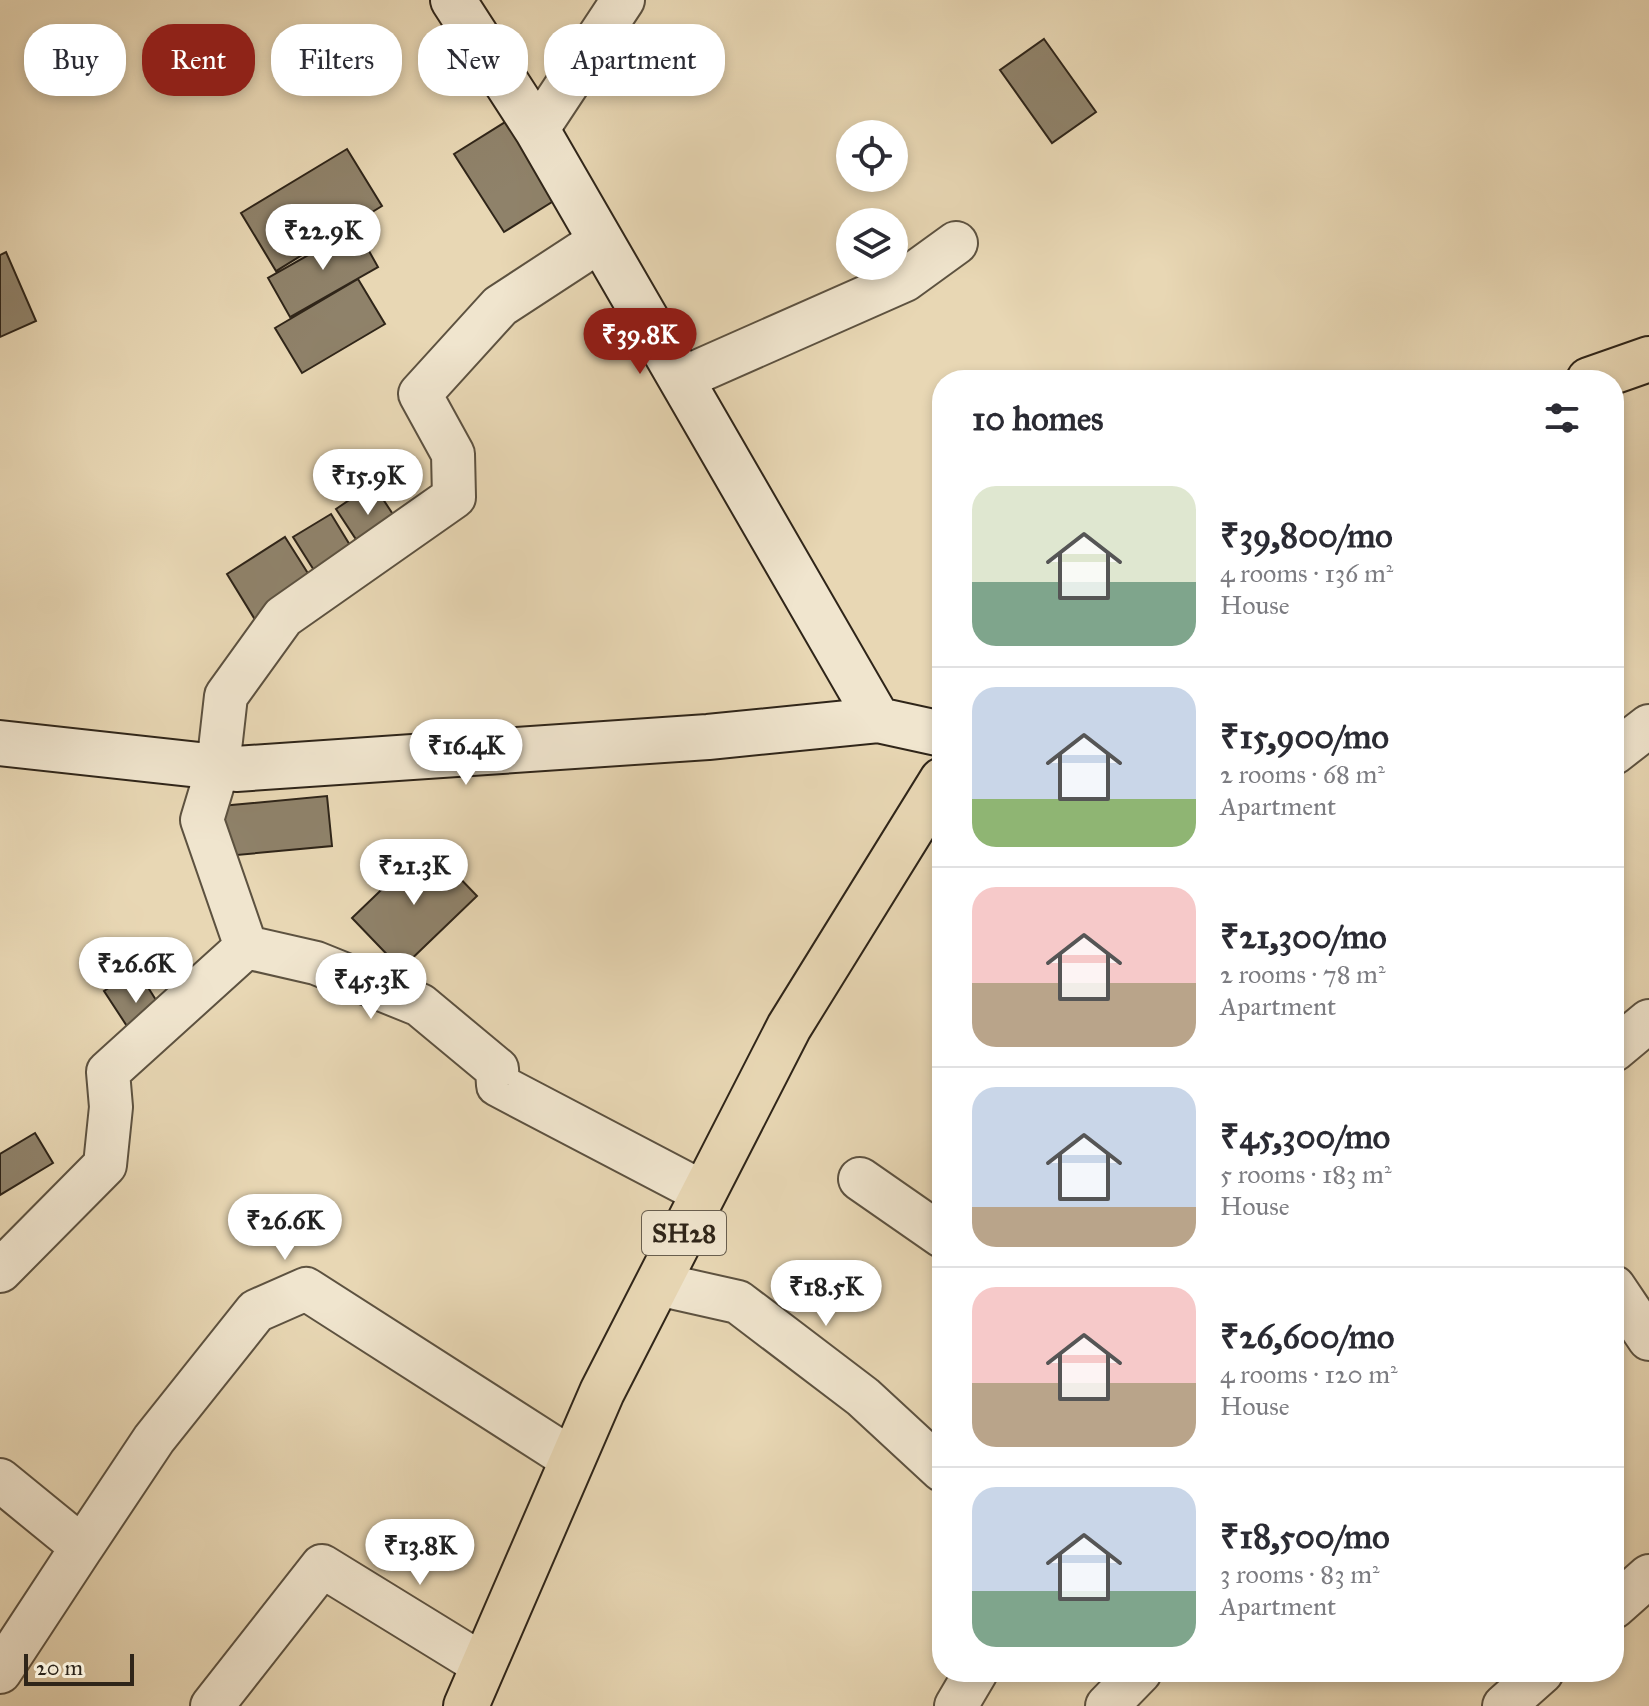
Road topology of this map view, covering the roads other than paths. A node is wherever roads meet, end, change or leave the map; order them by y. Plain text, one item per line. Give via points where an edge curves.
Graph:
1 (453, 0) edge
2 (623, 0) edge
3 (537, 130) junction
4 (601, 240) junction
5 (956, 243) dead end
6 (1649, 359) edge
7 (1618, 370) edge
8 (681, 379) junction
9 (878, 720) junction
10 (1649, 726) edge
11 (932, 732) edge
12 (0, 743) edge
13 (1624, 745) edge
14 (218, 767) junction
15 (932, 805) edge
16 (246, 947) junction
17 (1649, 1021) edge
18 (1624, 1042) edge
19 (860, 1179) dead end
20 (704, 1193) junction
21 (932, 1229) edge
22 (0, 1271) edge
23 (658, 1284) junction
24 (1624, 1302) edge
25 (1649, 1339) edge
26 (573, 1460) junction
27 (932, 1461) edge
28 (0, 1480) edge
29 (82, 1547) junction
30 (1649, 1576) edge
31 (1624, 1598) edge
32 (483, 1665) junction
33 (0, 1672) edge
34 (970, 1682) edge
35 (1130, 1682) edge
36 (1531, 1682) edge
37 (212, 1706) edge
38 (466, 1706) edge
39 (956, 1706) edge
40 (1107, 1706) edge
41 (1504, 1706) edge

1 - 3 main road
2 - 3 street
3 - 4 main road
4 - 8 main road
4 - 14 street via 500,306 420,394 453,454 454,497 283,617 226,696
5 - 8 street via 905,280
6 - 7 main road
8 - 9 main road
9 - 11 main road
9 - 14 main road via 708,737
10 - 13 street
12 - 14 main road
14 - 16 street via 202,820
15 - 20 main road, SH28 via 789,1027
16 - 20 street via 316,963 420,1005 497,1069 498,1085
16 - 22 street via 108,1072 111,1107 105,1165
17 - 18 street
19 - 21 street
20 - 23 main road, SH28
23 - 26 main road, SH28
23 - 27 street via 738,1302 863,1397
24 - 25 street
26 - 29 street via 306,1289 256,1311 154,1439
26 - 32 main road, SH28
28 - 29 street
29 - 33 street
30 - 31 street
32 - 37 street via 322,1566
32 - 38 main road, SH28
34 - 39 street
35 - 40 street
36 - 41 street

